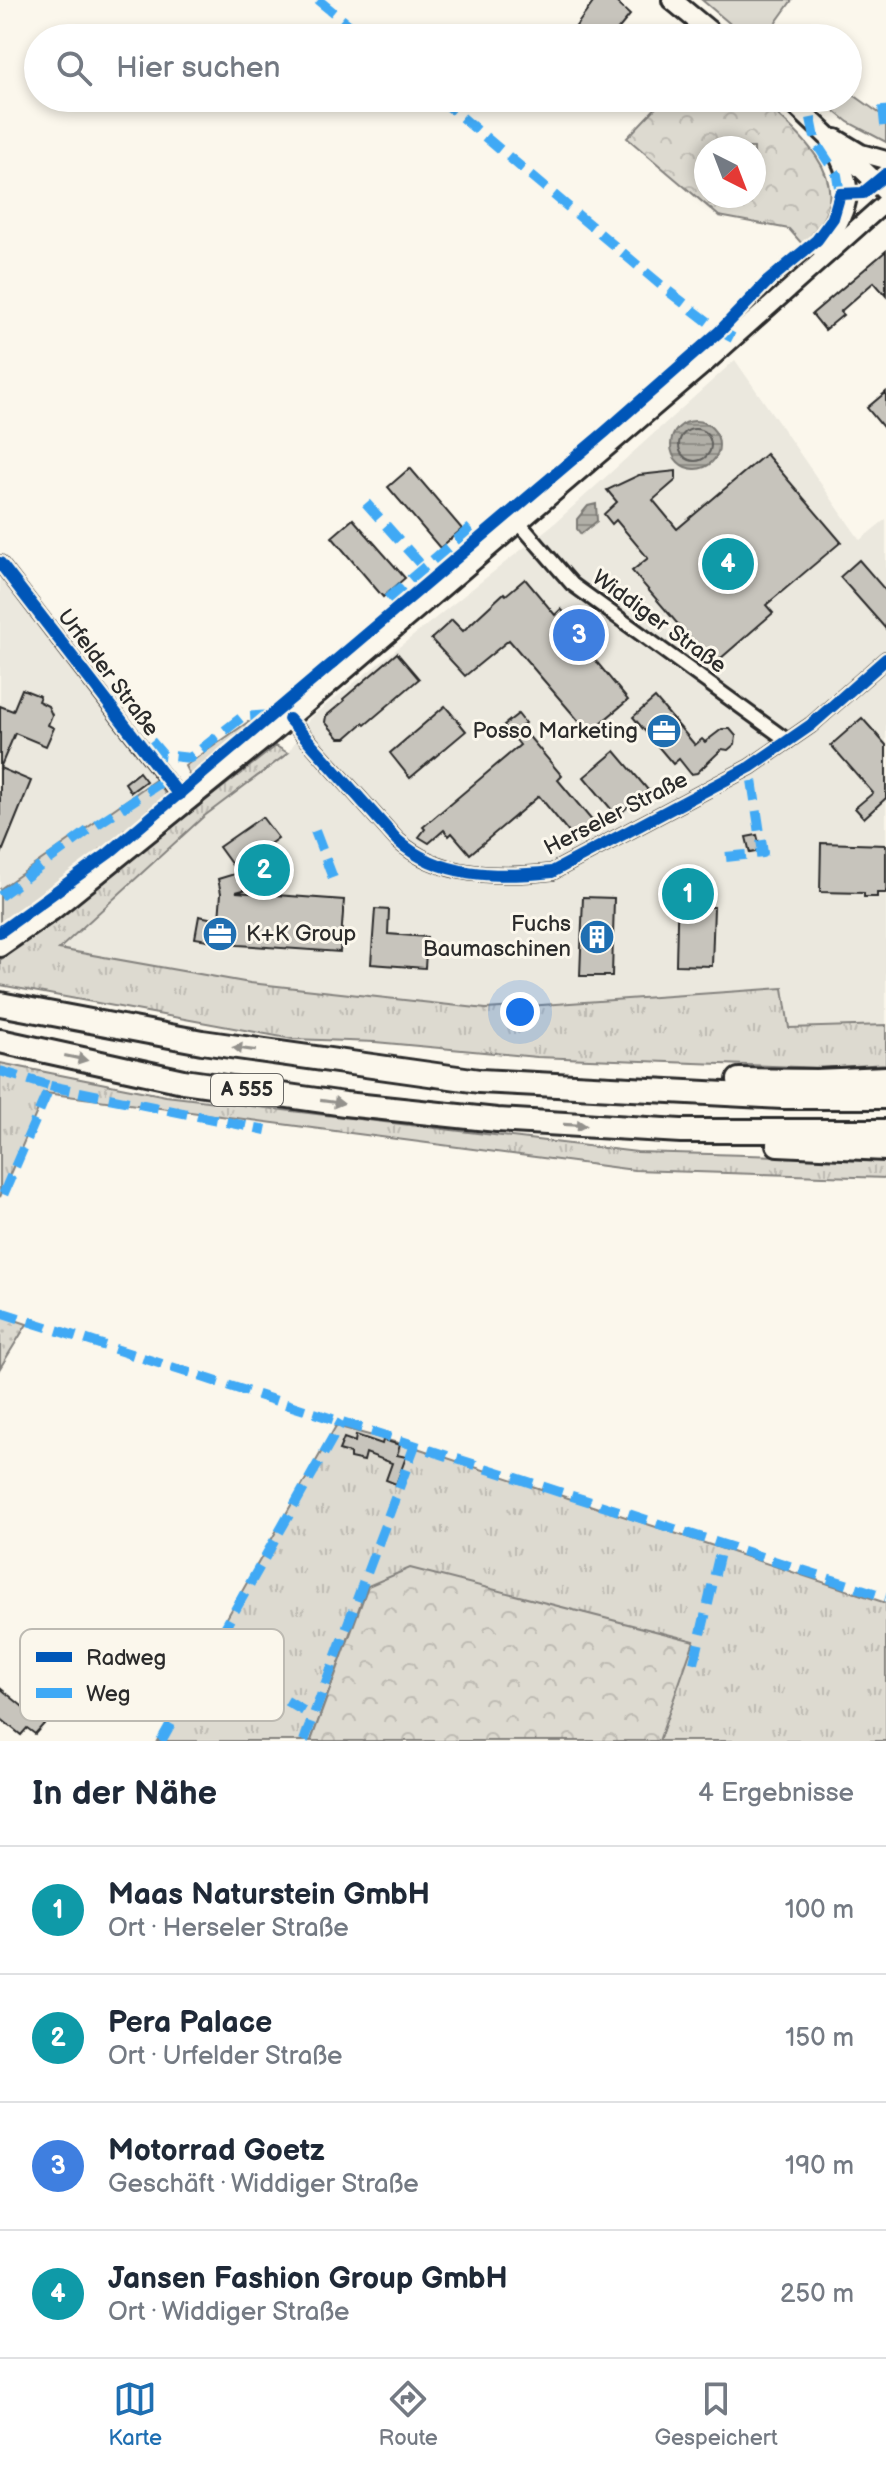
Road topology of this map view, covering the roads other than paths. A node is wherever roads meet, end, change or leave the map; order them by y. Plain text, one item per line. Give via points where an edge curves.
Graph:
1 (672, 0) edge
2 (701, 24) edge
3 (803, 112) edge
4 (824, 131) junction
5 (886, 160) edge
6 (886, 192) edge
7 (886, 202) edge
8 (816, 264) junction
9 (519, 523) junction
10 (0, 563) edge
11 (886, 659) edge
12 (289, 719) junction
13 (788, 741) junction
14 (186, 805) junction
15 (0, 948) edge
16 (0, 1004) edge
17 (0, 1041) edge
18 (886, 1078) edge
19 (479, 1081) junction
20 (886, 1097) edge
21 (681, 1131) junction
22 (886, 1131) edge
23 (886, 1149) edge

1 - 2 main road
3 - 4 main road
4 - 5 main road via 861,153
4 - 6 main road
4 - 8 main road via 846,170 849,194
7 - 8 main road
8 - 9 main road
9 - 12 main road
9 - 13 street, Widdiger Straße via 572,584
10 - 14 street, Urfelder Straße
11 - 13 street, Herseler Straße
12 - 13 street, Herseler Straße via 413,855 447,870 516,876 552,872 750,767
12 - 14 main road
14 - 15 main road
19 -> 16 highway, A 555 via 202,1042
17 -> 21 highway, A 555 via 183,1081 345,1104
18 - 19 highway via 802,1081 530,1071
19 - 20 highway, A 555 via 783,1097
21 - 22 highway, A 555
21 - 23 highway via 759,1143

